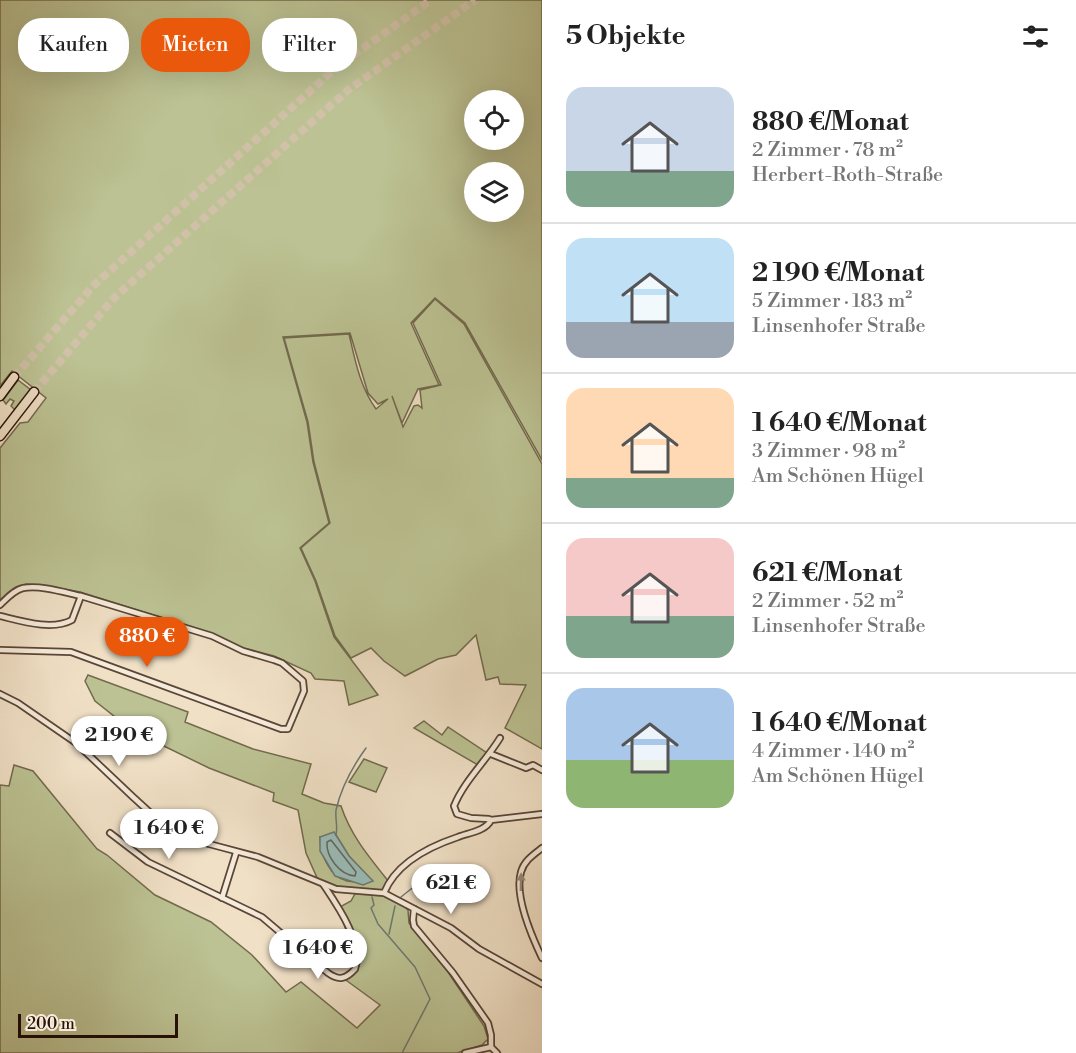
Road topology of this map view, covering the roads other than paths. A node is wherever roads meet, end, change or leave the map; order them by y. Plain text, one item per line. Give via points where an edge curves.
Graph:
1 (14, 377) tunnel mouth
2 (34, 392) tunnel mouth
3 (0, 396) edge
4 (0, 436) edge
5 (81, 596) junction
6 (0, 605) edge
7 (0, 616) edge
8 (0, 650) edge
9 (0, 694) edge
10 (500, 738) dead end
11 (490, 754) junction
12 (542, 770) edge
13 (539, 814) edge
14 (491, 820) junction
15 (110, 833) dead end
16 (542, 848) edge
17 (237, 853) junction
18 (323, 884) junction
19 (384, 893) junction
20 (222, 898) junction
21 (414, 909) junction
22 (542, 958) edge
23 (542, 984) edge
24 (491, 1047) junction
25 (465, 1053) edge
26 (497, 1053) edge

1 - 3 highway
2 - 4 highway
5 - 6 street via 23,588
5 - 7 street via 72,620 66,623 28,623
5 - 8 street via 212,636 282,663 304,686 288,729 71,651
9 - 17 street via 76,743 156,818
10 - 11 street
11 - 12 street
11 - 14 street via 454,806 457,814
13 - 14 street
14 - 19 street via 484,828 413,858 395,874
15 - 20 street via 148,862
22 -> 16 street via 527,919 520,882 524,865
17 - 18 street via 258,857
17 - 20 street
18 - 19 street via 346,891
18 - 20 street via 343,912 357,958 355,969 346,977 328,974 268,921
19 - 21 street
21 - 23 street
21 - 24 street via 414,926 488,1023
24 - 25 street
24 - 26 street

